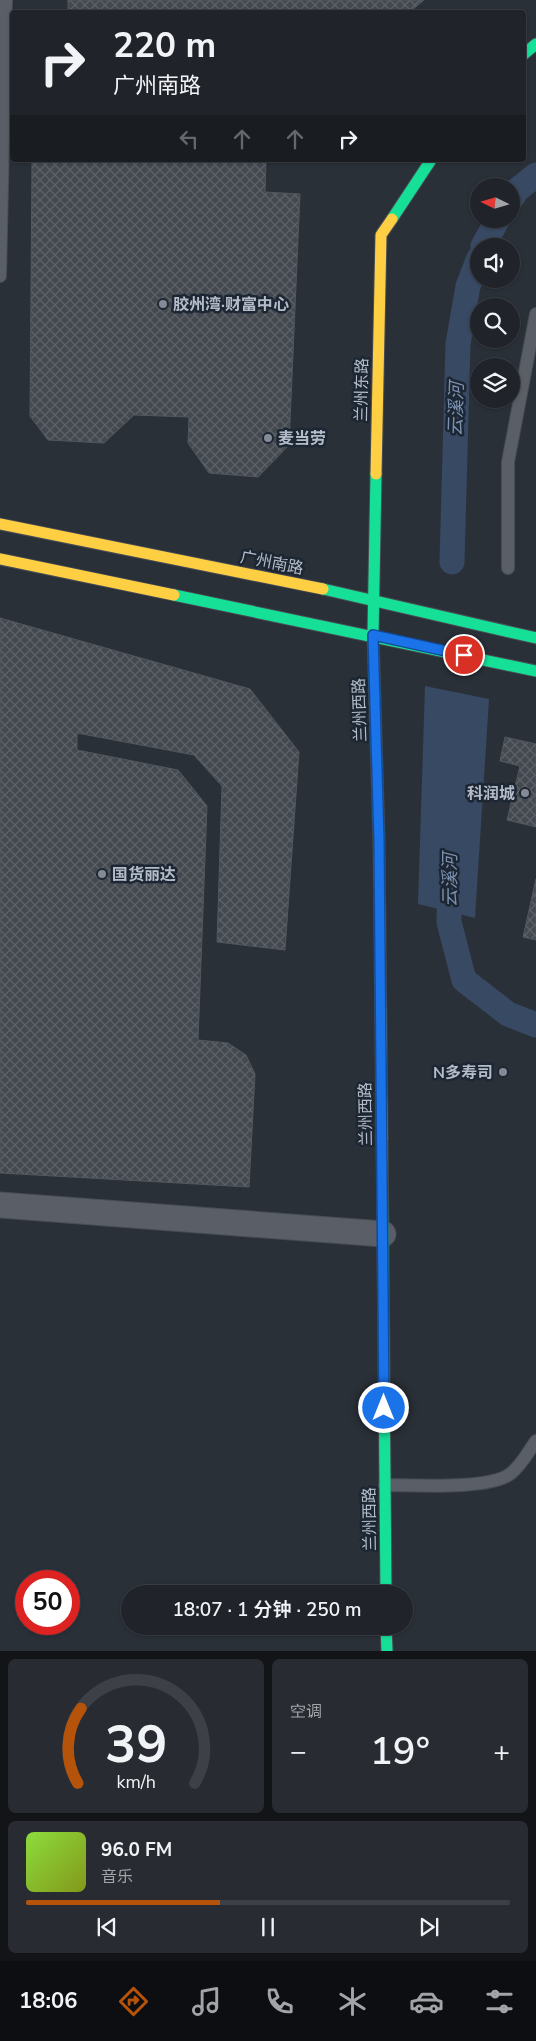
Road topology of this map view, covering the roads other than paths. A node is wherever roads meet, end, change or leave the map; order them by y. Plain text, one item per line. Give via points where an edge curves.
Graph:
1 (6, 0) edge
2 (536, 44) edge
3 (526, 52) edge
4 (430, 162) edge
5 (0, 276) edge
6 (536, 314) edge
7 (0, 524) edge
8 (0, 559) edge
9 (508, 568) dead end
10 (374, 599) junction
11 (373, 635) junction
12 (536, 638) edge
13 (536, 670) edge
14 (0, 1205) edge
15 (383, 1234) junction
16 (536, 1441) edge
17 (385, 1485) junction
18 (386, 1585) edge
19 (386, 1635) edge
20 (386, 1651) edge

1 - 5 lane
2 - 3 main road
4 - 10 main road, 兰州东路 via 381,236
6 - 9 lane via 508,462
7 - 10 main road, 广州南路
8 - 11 main road
10 - 11 main road, 兰州东路
10 - 12 main road, 广州南路
11 - 13 main road
11 - 15 main road, 兰州西路 via 379,840
14 - 15 street
15 - 17 main road, 兰州西路
16 - 17 lane via 516,1468 498,1479 468,1484
17 - 18 main road, 兰州西路
19 - 20 main road

